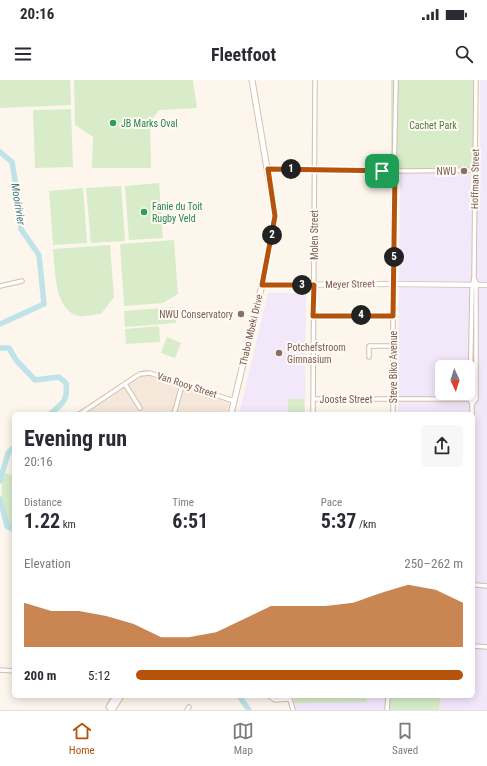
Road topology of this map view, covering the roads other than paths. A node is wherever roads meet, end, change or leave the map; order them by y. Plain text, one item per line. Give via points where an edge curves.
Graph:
1 (252, 80) edge
2 (315, 80) edge
3 (396, 80) edge
4 (476, 80) edge
5 (268, 169) junction
6 (314, 170) junction
7 (475, 170) junction
8 (395, 171) junction
9 (22, 281) dead end
10 (394, 284) junction
11 (262, 285) junction
12 (314, 285) junction
13 (487, 285) edge
14 (0, 286) edge
15 (474, 286) junction
16 (313, 316) junction
17 (393, 316) junction
18 (393, 346) junction
19 (369, 357) dead end
20 (471, 360) edge
21 (125, 384) junction
22 (182, 385) junction
23 (313, 399) junction
24 (393, 399) junction
25 (435, 399) edge
26 (476, 399) joint
27 (470, 400) edge
28 (234, 401) junction
29 (472, 405) junction
30 (140, 408) dead end
31 (83, 412) edge
32 (175, 412) edge
33 (231, 412) edge
34 (313, 412) edge
35 (393, 412) edge
36 (472, 412) edge
37 (476, 584) dead end
38 (487, 586) edge
39 (475, 646) edge
40 (487, 647) edge
41 (0, 670) edge
42 (12, 671) edge
43 (115, 698) edge
44 (120, 698) edge
45 (272, 698) edge
46 (284, 698) edge
47 (289, 698) edge
48 (388, 698) edge
49 (108, 710) edge
50 (112, 710) edge
51 (293, 710) edge
52 (387, 710) edge

1 - 5 main road, Thabo Mbeki Drive
2 - 6 street, Molen Street
3 - 8 street, Steve Biko Avenue
4 - 7 street, Hoffman Street
5 - 6 street
5 - 11 main road, Thabo Mbeki Drive via 275,216
6 - 8 street
6 - 12 street, Molen Street
7 - 8 street
7 - 15 street, Hoffman Street
8 - 10 street, Steve Biko Avenue
9 - 14 street
10 - 12 street, Meyer Street
10 - 15 street, Meyer Street
10 - 17 street, Steve Biko Avenue
11 - 12 street, Meyer Street
11 - 28 main road, Thabo Mbeki Drive
12 - 16 street, Molen Street
13 - 15 street, Meyer Street
15 - 20 street, Hoffman Street
15 - 26 street, Hoffman Street
16 - 17 street
16 - 23 street, Molen Street
17 - 18 street, Steve Biko Avenue
18 - 19 street via 369,346
18 - 24 street, Steve Biko Avenue
21 - 22 street, Van Rooy Street via 140,374 150,373
21 - 30 street
21 - 31 street, Van Rooy Street
22 - 28 street, Van Rooy Street
22 - 32 street
23 - 24 street, Jooste Street
23 - 34 street, Molen Street
24 - 25 street, Jooste Street
24 - 35 street, Steve Biko Avenue
26 - 29 street
27 - 29 street, Hoffman Street
28 - 33 main road, Thabo Mbeki Drive
29 - 36 street, Hoffman Street
37 - 38 street
39 - 40 street
41 - 42 street
43 - 49 main road
44 - 50 main road
45 - 46 street
47 - 51 street
48 - 52 street

